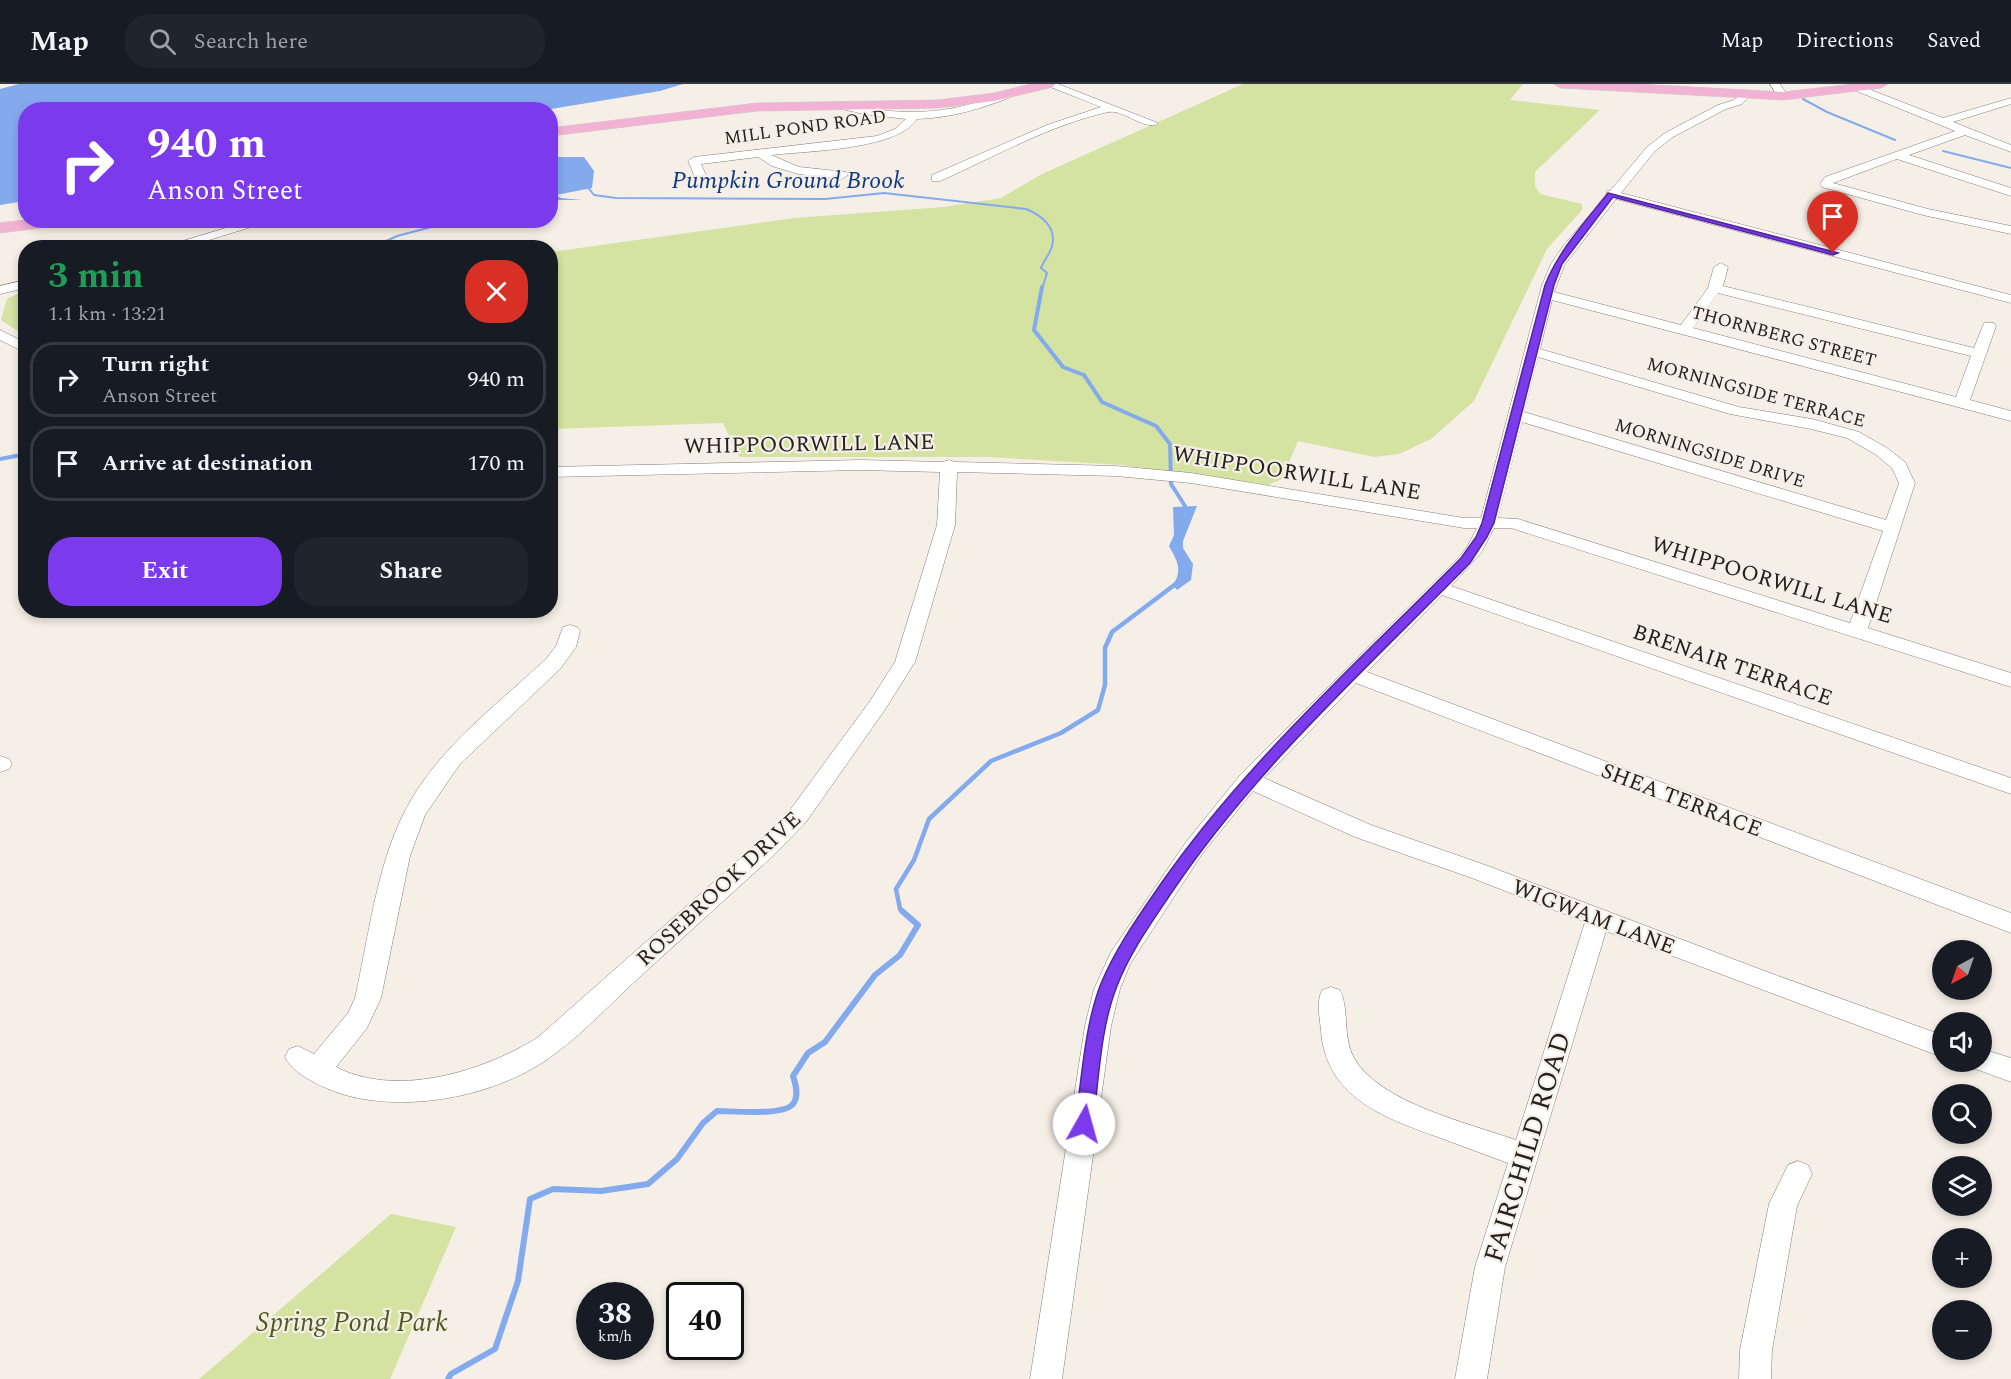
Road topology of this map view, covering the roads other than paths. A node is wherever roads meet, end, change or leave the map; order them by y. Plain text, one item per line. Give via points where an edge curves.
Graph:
1 (986, 84) edge
2 (1048, 84) edge
3 (1561, 84) edge
4 (1881, 84) edge
5 (1679, 88) edge
6 (1858, 88) junction
7 (1779, 90) edge
8 (1007, 95) junction
9 (1721, 100) junction
10 (2011, 101) edge
11 (842, 106) junction
12 (1110, 108) junction
13 (913, 115) junction
14 (1941, 122) junction
15 (1152, 123) dead end
16 (558, 131) edge
17 (1965, 131) junction
18 (2011, 149) edge
19 (761, 153) junction
20 (1896, 155) junction
21 (842, 175) dead end
22 (936, 178) dead end
23 (704, 184) dead end
24 (2011, 192) edge
25 (1611, 194) junction
26 (18, 226) edge
27 (0, 228) edge
28 (239, 228) edge
29 (2011, 230) edge
30 (195, 240) edge
31 (1721, 267) dead end
32 (18, 286) edge
33 (1715, 288) junction
34 (0, 290) edge
35 (1547, 294) junction
36 (2011, 299) edge
37 (1989, 326) dead end
38 (1684, 330) junction
39 (0, 334) edge
40 (18, 344) edge
41 (1532, 351) junction
42 (1978, 353) junction
43 (1961, 403) junction
44 (1516, 415) junction
45 (2011, 416) edge
46 (949, 465) junction
47 (558, 472) edge
48 (1488, 523) junction
49 (1893, 528) junction
50 (1438, 588) junction
51 (570, 631) dead end
52 (1857, 631) junction
53 (1354, 675) junction
54 (2011, 680) edge
55 (1249, 780) junction
56 (2011, 786) edge
57 (1598, 918) junction
58 (2011, 923) edge
59 (1331, 998) dead end
60 (1932, 1042) edge
61 (297, 1057) dead end
62 (1992, 1063) edge
63 (317, 1070) junction
64 (2011, 1070) edge
65 (1523, 1155) junction
66 (1798, 1174) dead end
67 (1046, 1379) edge
68 (1471, 1379) edge
69 (1755, 1379) edge

1 - 8 street
2 - 8 main road
2 - 12 street
3 - 5 main road
4 - 6 main road
5 - 9 main road
6 - 7 main road
6 - 14 street
7 - 9 main road
8 - 11 main road via 938,104
8 - 13 street via 963,110
9 - 25 street via 1651,148
10 - 14 street
11 - 13 street
11 - 16 main road via 757,107
12 - 15 street
12 - 22 street via 1051,127
13 - 19 street, MILL POND ROAD via 903,128 888,136
14 - 17 street
17 - 18 street
17 - 20 street
19 - 21 street via 776,163
19 - 23 street, MILL POND ROAD via 694,161
20 - 24 street
20 - 29 street via 1826,184
25 - 35 street via 1557,264
25 - 36 street
26 - 27 main road
28 - 30 street
31 - 33 street
32 - 34 street
33 - 38 street
33 - 42 street
35 - 38 street, THORNBERG STREET
35 - 41 street
37 - 42 street
38 - 43 street, THORNBERG STREET
39 - 40 street
41 - 44 street
41 - 49 street, MORNINGSIDE TERRACE via 1736,411 1853,435 1899,466 1907,483
42 - 43 street
43 - 45 street, THORNBERG STREET
44 - 48 street
44 - 49 street, MORNINGSIDE DRIVE
46 - 47 street, WHIPPOORWILL LANE
46 - 48 street, WHIPPOORWILL LANE via 1154,474 1464,523
46 - 63 street, ROSEBROOK DRIVE via 946,525 905,662 783,834 529,1057 468,1082 411,1090 350,1085
48 - 50 street via 1475,549
48 - 52 street, WHIPPOORWILL LANE via 1512,523
49 - 52 street, MORNINGSIDE TERRACE
50 - 53 street
50 - 56 street, BRENAIR TERRACE
51 - 63 street via 566,647 553,664 452,759 414,814 398,856 368,998 358,1020
52 - 54 street, WHIPPOORWILL LANE
53 - 55 street
53 - 58 street, SHEA TERRACE
55 - 57 street, WIGWAM LANE via 1363,831
55 - 67 street via 1194,848 1120,959 1107,988 1098,1026
57 - 60 street, WIGWAM LANE
57 - 65 street, FAIRCHILD ROAD
59 - 65 street via 1335,1045 1345,1067 1360,1085 1403,1112
61 - 63 street, ROSEBROOK DRIVE
62 - 64 street
65 - 68 street, FAIRCHILD ROAD via 1490,1267
66 - 69 street via 1783,1204 1756,1350

